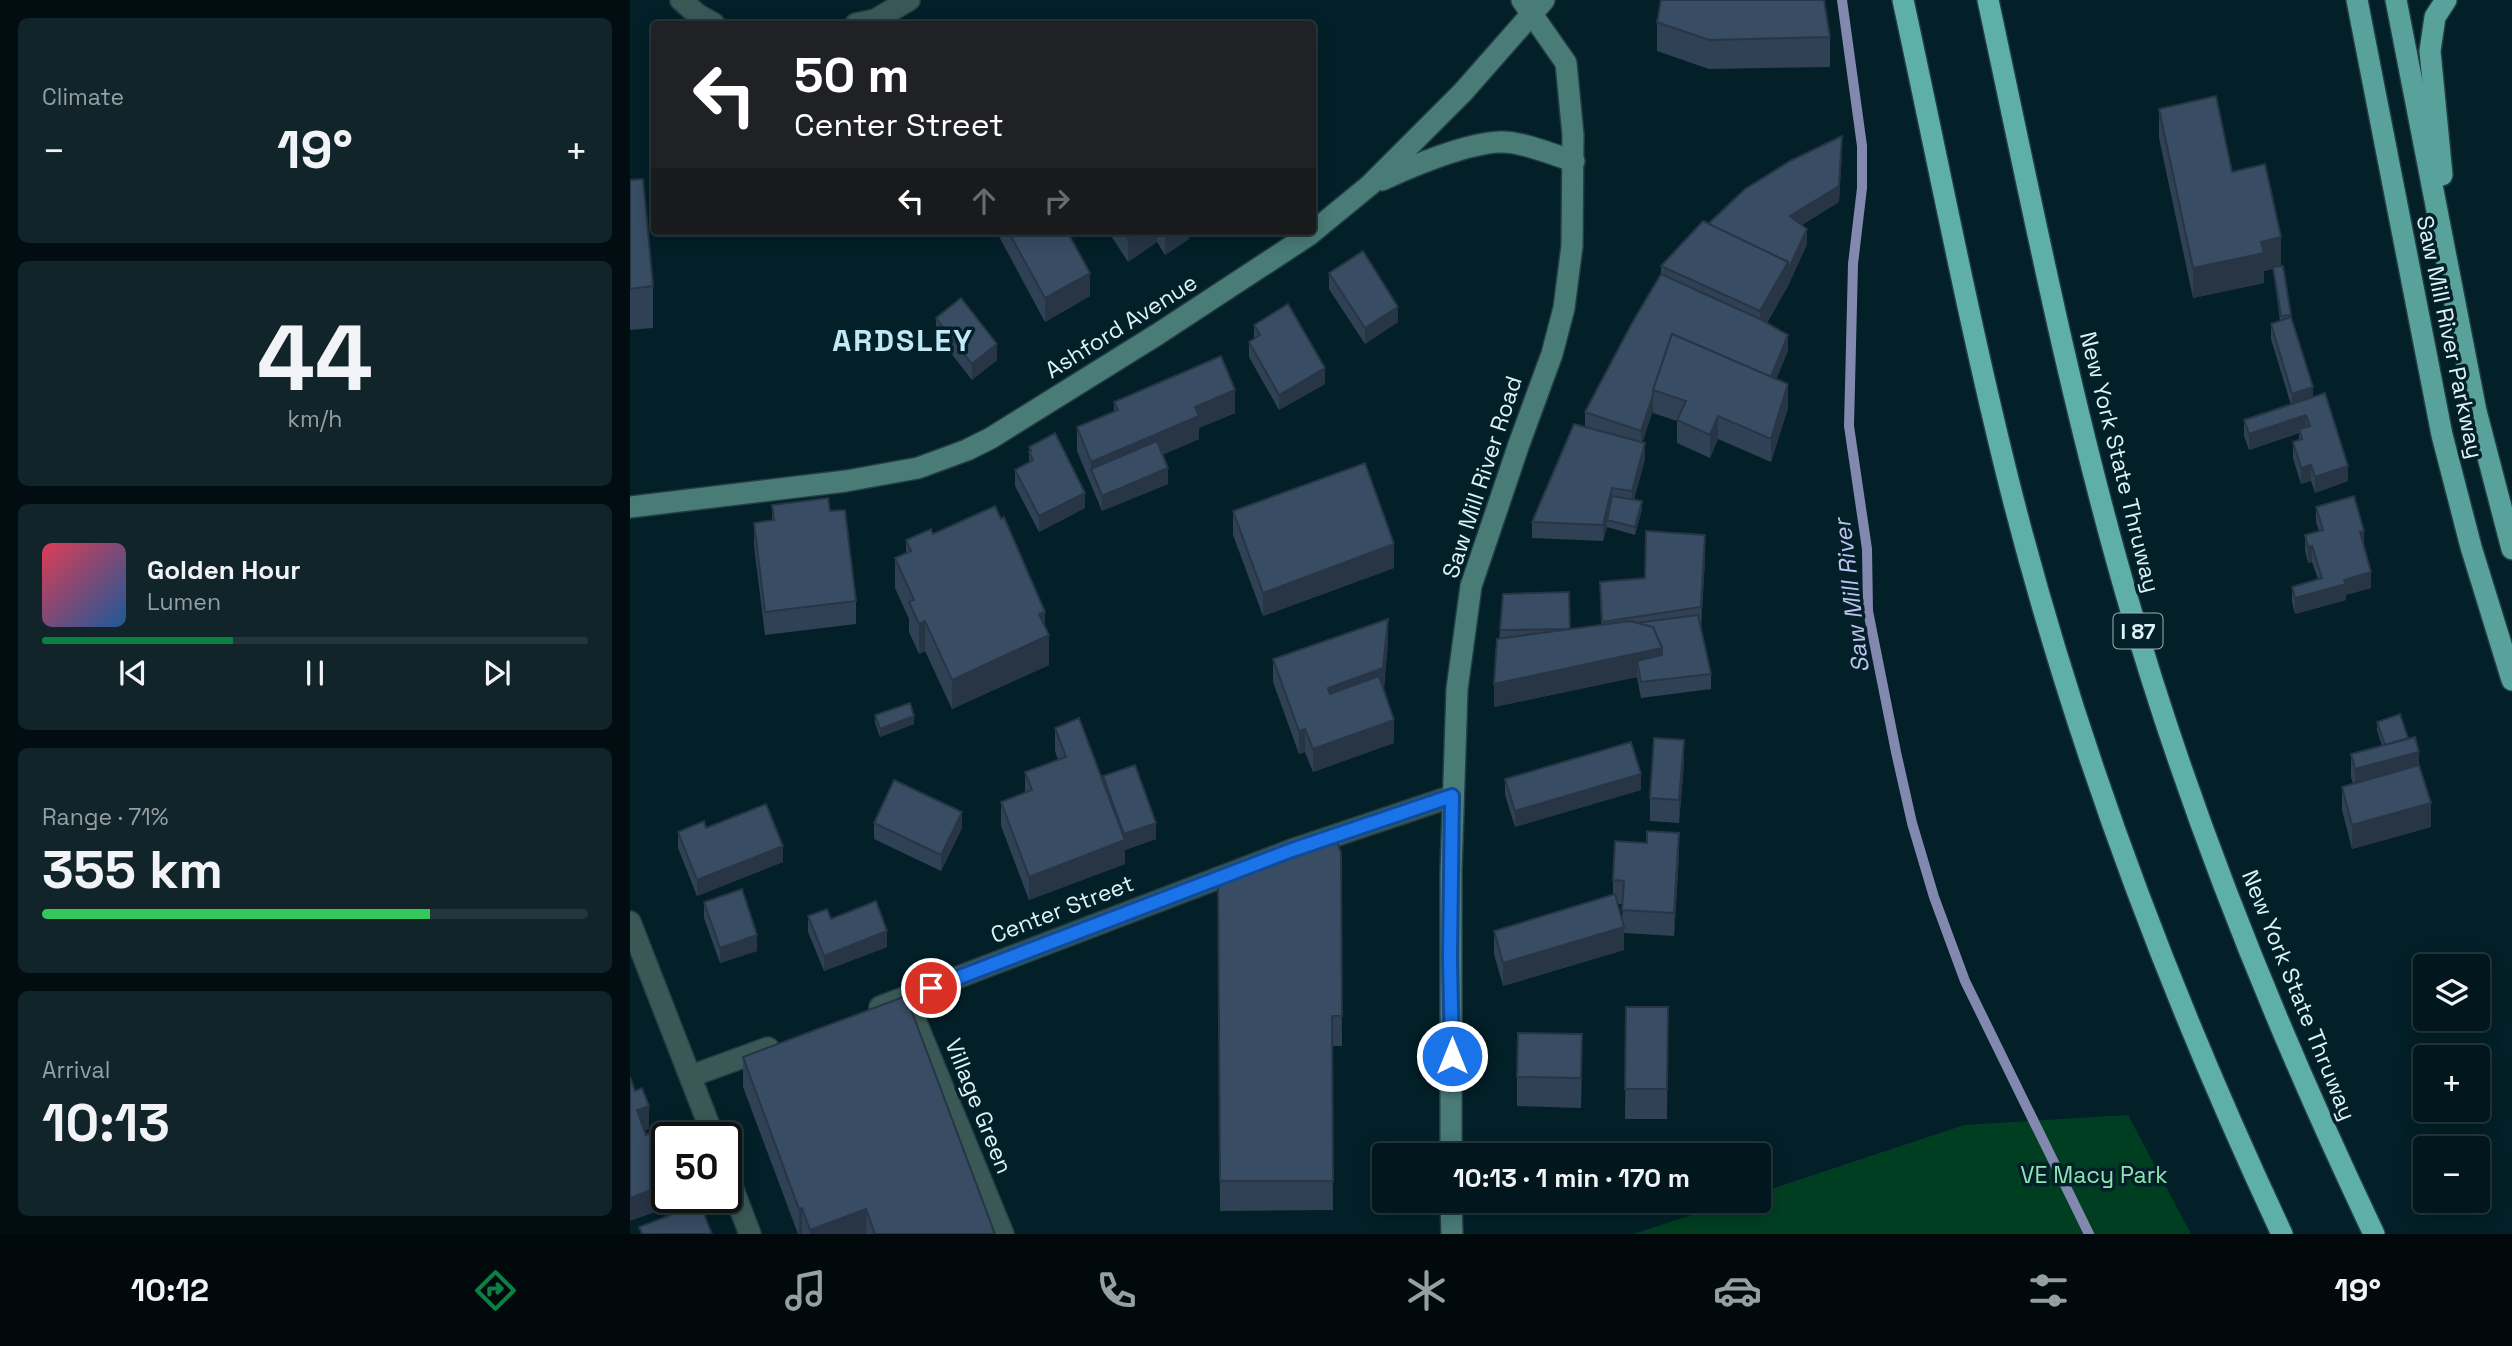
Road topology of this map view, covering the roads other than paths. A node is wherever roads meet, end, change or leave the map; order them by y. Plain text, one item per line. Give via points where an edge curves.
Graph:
1 (681, 0) edge
2 (909, 0) edge
3 (1903, 0) edge
4 (1989, 0) edge
5 (2357, 0) edge
6 (2396, 0) edge
7 (2446, 0) edge
8 (1533, 4) edge
9 (709, 21) edge
10 (871, 21) edge
11 (1574, 160) junction
12 (1370, 185) junction
13 (1316, 229) edge
14 (1309, 235) edge
15 (2453, 295) junction
16 (630, 506) edge
17 (2512, 549) edge
18 (2512, 680) edge
19 (1452, 796) junction
20 (630, 922) edge
21 (906, 998) junction
22 (856, 1016) edge
23 (792, 1039) edge
24 (691, 1076) junction
25 (708, 1122) edge
26 (1451, 1143) edge
27 (742, 1213) edge
28 (1451, 1213) edge
29 (750, 1234) edge
30 (1003, 1234) edge
31 (1452, 1234) edge
32 (2282, 1234) edge
33 (2374, 1234) edge

1 - 9 street
2 - 10 street
3 - 32 highway via 2009,483 2052,637 2154,935 2196,1043
4 - 33 highway, New York State Thruway / I 87 via 2068,370 2162,709 2245,942
5 - 18 highway, Saw Mill River Parkway via 2442,435
6 - 15 highway, Saw Mill River Parkway
7 - 15 highway via 2435,17 2430,51
8 - 11 main road, Saw Mill River Road via 1566,63
8 - 12 main road, Ashford Avenue via 1463,92
11 - 12 main road via 1501,141 1411,166
11 - 19 main road, Saw Mill River Road via 1572,246 1564,308 1471,586 1457,689
12 - 13 main road, Ashford Avenue
14 - 16 main road, Ashford Avenue via 1023,419 967,450 918,468 846,481
15 - 17 highway, Saw Mill River Parkway via 2476,411
19 - 21 street, Center Street via 1280,855
19 - 26 main road, Saw Mill River Road
20 - 24 street
21 - 22 street, Center Street
21 - 30 street, Village Green
23 - 24 street
24 - 25 street
27 - 29 street
28 - 31 main road

